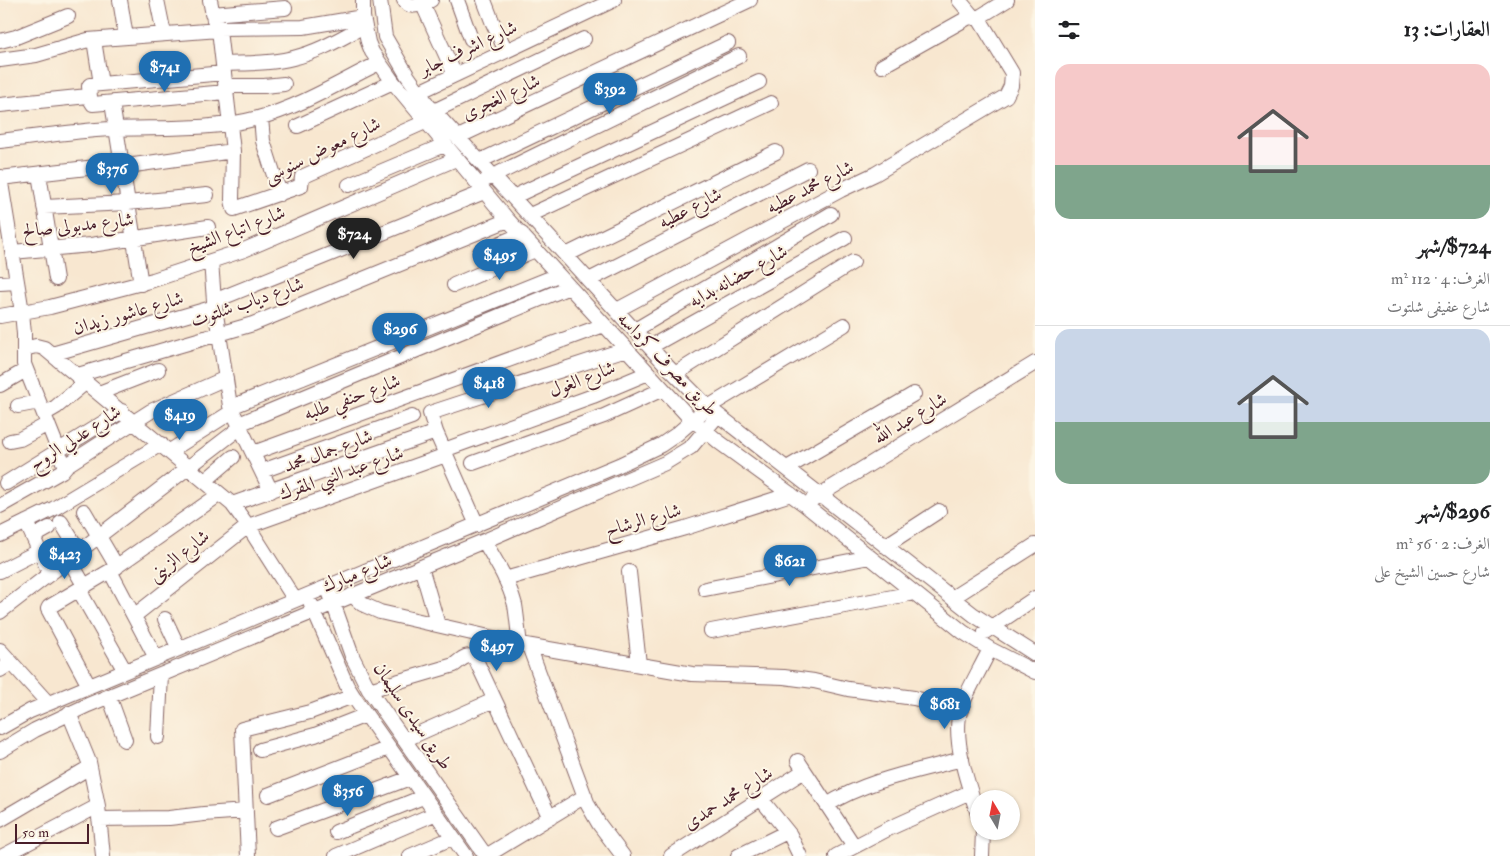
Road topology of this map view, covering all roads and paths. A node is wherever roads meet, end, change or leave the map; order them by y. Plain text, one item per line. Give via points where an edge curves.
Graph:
1 (120, 0) edge
2 (157, 0) edge
3 (210, 0) edge
4 (363, 0) edge
5 (380, 0) edge
6 (404, 0) edge
7 (457, 0) edge
8 (484, 0) edge
9 (614, 0) edge
10 (750, 0) edge
11 (1007, 0) edge
12 (427, 2) edge
13 (285, 8) dead end
14 (968, 8) edge
15 (212, 14) junction
16 (68, 16) dead end
17 (364, 22) junction
18 (219, 29) junction
19 (164, 34) junction
20 (126, 37) junction
21 (471, 39) dead end
22 (584, 39) dead end
23 (94, 40) junction
24 (0, 41) edge
25 (728, 43) dead end
26 (506, 51) junction
27 (739, 56) dead end
28 (0, 60) edge
29 (379, 63) junction
30 (882, 66) dead end
31 (455, 75) junction
32 (225, 79) junction
33 (393, 82) junction
34 (759, 82) dead end
35 (101, 84) junction
36 (284, 84) dead end
37 (419, 92) junction
38 (90, 97) junction
39 (112, 102) junction
40 (771, 103) dead end
41 (0, 105) edge
42 (430, 116) junction
43 (261, 117) junction
44 (230, 123) junction
45 (298, 126) dead end
46 (116, 129) junction
47 (458, 137) junction
48 (0, 141) edge
49 (444, 144) junction
50 (234, 151) junction
51 (776, 152) dead end
52 (456, 159) junction
53 (480, 161) junction
54 (122, 164) junction
55 (808, 169) dead end
56 (39, 174) junction
57 (494, 176) junction
58 (0, 178) edge
59 (349, 185) dead end
60 (481, 188) junction
61 (280, 194) junction
62 (207, 195) dead end
63 (513, 197) junction
64 (2, 200) edge
65 (128, 203) junction
66 (44, 207) junction
67 (830, 214) dead end
68 (530, 215) junction
69 (508, 220) junction
70 (208, 228) dead end
71 (522, 234) junction
72 (5, 238) edge
73 (133, 238) junction
74 (845, 238) dead end
75 (51, 248) junction
76 (535, 250) junction
77 (12, 252) junction
78 (480, 252) dead end
79 (566, 255) junction
80 (210, 262) junction
81 (853, 262) dead end
82 (558, 275) junction
83 (56, 279) dead end
84 (589, 280) junction
85 (17, 282) junction
86 (0, 283) edge
87 (140, 284) junction
88 (454, 285) dead end
89 (569, 288) junction
90 (214, 304) junction
91 (617, 310) junction
92 (22, 312) junction
93 (0, 316) edge
94 (604, 325) junction
95 (844, 325) dead end
96 (635, 330) junction
97 (219, 334) junction
98 (650, 347) junction
99 (24, 349) junction
100 (626, 349) junction
101 (52, 354) junction
102 (1035, 363) edge
103 (26, 370) junction
104 (158, 370) dead end
105 (648, 373) junction
106 (675, 374) junction
107 (226, 378) junction
108 (82, 379) junction
109 (0, 385) edge
110 (663, 389) junction
111 (99, 393) junction
112 (914, 394) dead end
113 (18, 406) dead end
114 (122, 411) junction
115 (713, 411) junction
116 (43, 413) junction
117 (236, 417) junction
118 (412, 417) dead end
119 (693, 421) junction
120 (135, 422) junction
121 (706, 431) junction
122 (436, 432) junction
123 (10, 441) dead end
124 (165, 447) junction
125 (58, 451) junction
126 (253, 453) junction
127 (445, 453) junction
128 (233, 457) dead end
129 (472, 464) dead end
130 (65, 467) junction
131 (189, 467) junction
132 (787, 468) junction
133 (262, 471) junction
134 (205, 481) junction
135 (6, 483) dead end
136 (271, 491) junction
137 (220, 494) junction
138 (791, 494) junction
139 (820, 494) junction
140 (232, 504) junction
141 (804, 504) junction
142 (0, 506) edge
143 (84, 511) dead end
144 (938, 511) dead end
145 (503, 514) junction
146 (26, 522) junction
147 (477, 525) junction
148 (248, 526) junction
149 (510, 530) junction
150 (0, 535) edge
151 (99, 536) junction
152 (33, 537) junction
153 (484, 541) junction
154 (1035, 545) edge
155 (885, 546) junction
156 (39, 551) junction
157 (74, 555) junction
158 (870, 557) junction
159 (421, 567) junction
160 (114, 569) junction
161 (0, 571) edge
162 (629, 572) dead end
163 (50, 574) junction
164 (505, 579) junction
165 (328, 587) junction
166 (82, 588) junction
167 (705, 589) dead end
168 (914, 592) junction
169 (352, 595) junction
170 (301, 598) junction
171 (952, 598) junction
172 (1035, 598) edge
173 (333, 603) junction
174 (314, 611) junction
175 (0, 612) edge
176 (134, 616) junction
177 (165, 619) dead end
178 (340, 624) junction
179 (438, 625) junction
180 (992, 627) junction
181 (322, 630) junction
182 (711, 631) dead end
183 (974, 639) junction
184 (525, 645) junction
185 (179, 649) junction
186 (990, 649) junction
187 (0, 650) edge
188 (1035, 654) edge
189 (156, 658) junction
190 (639, 664) junction
191 (6, 666) edge
192 (125, 671) junction
193 (1035, 672) edge
194 (161, 674) junction
195 (89, 686) junction
196 (369, 690) junction
197 (109, 696) junction
198 (353, 696) junction
199 (494, 700) junction
200 (48, 703) junction
201 (961, 710) junction
202 (70, 713) junction
203 (366, 715) junction
204 (0, 728) edge
205 (158, 737) dead end
206 (125, 740) dead end
207 (404, 740) junction
208 (389, 748) junction
209 (260, 750) dead end
210 (0, 751) edge
211 (962, 759) junction
212 (90, 767) junction
213 (410, 778) junction
214 (970, 792) joint
215 (268, 795) dead end
216 (585, 796) junction
217 (423, 797) junction
218 (761, 799) junction
219 (827, 805) junction
220 (246, 811) junction
221 (99, 813) junction
222 (434, 814) junction
223 (550, 818) junction
224 (0, 820) edge
225 (276, 828) dead end
226 (336, 832) dead end
227 (787, 832) junction
228 (452, 838) junction
229 (983, 840) edge
230 (854, 846) junction
231 (3, 856) edge
232 (103, 856) edge
233 (248, 856) edge
234 (336, 856) edge
235 (410, 856) edge
236 (466, 856) edge
237 (486, 856) edge
238 (623, 856) edge
239 (671, 856) edge
240 (738, 856) edge
241 (800, 856) edge
242 (836, 856) edge
243 (982, 856) edge

1 - 20 street
2 - 19 street
3 - 15 street
4 - 17 street, طريق مصرف كرداسه
5 - 37 street, طريق مصرف كرداسه via 386,37
6 - 12 street via 411,6
7 - 21 street
8 - 26 street
9 - 26 street, شارع اشرف جابر
10 - 47 street, شارع الغجرى
11 - 14 street
12 - 31 street
13 - 15 street
14 - 30 street
14 - 91 street, شارع محمد عطيه via 1012,73 1012,86 1007,95 875,174
15 - 18 street
16 - 24 street
17 - 18 street
17 - 29 street, طريق مصرف كرداسه via 372,52
17 - 32 street via 321,49
18 - 19 street
18 - 32 street
19 - 20 street
20 - 23 street
22 - 42 street
23 - 28 street via 36,55
23 - 35 street
25 - 53 street
26 - 31 street, شارع اشرف جابر
27 - 57 street, شارع عاشور زيدان
29 - 33 street, طريق مصرف كرداسه
29 - 43 street via 286,109
31 - 37 street, شارع اشرف جابر
32 - 35 street
32 - 36 street via 264,86
32 - 39 street
32 - 44 street
33 - 42 street, طريق مصرف كرداسه
33 - 45 street
34 - 63 street
35 - 38 street via 89,86
37 - 42 street, طريق مصرف كرداسه
38 - 39 street via 92,104
38 - 41 street
39 - 46 street
40 - 68 street
42 - 47 street, طريق مصرف كرداسه
42 - 49 street, طريق مصرف كرداسه
42 - 61 street, شارع معوض سنوسى via 302,177 302,186
43 - 44 street
43 - 61 street via 264,141
44 - 46 street
44 - 50 street
46 - 48 street
46 - 54 street
47 - 53 street, طريق مصرف كرداسه
49 - 52 street, طريق مصرف كرداسه
49 - 59 street
50 - 54 street via 127,166
50 - 61 street, شارع معوض سنوسى via 234,209
51 - 79 street
52 - 60 street, طريق مصرف كرداسه
52 - 80 street, شارع اتباع الشيخ
53 - 57 street, طريق مصرف كرداسه
54 - 56 street
54 - 65 street
55 - 84 street, شارع عطيه
56 - 58 street
56 - 66 street
57 - 60 street, شارع عاشور زيدان
57 - 63 street, طريق مصرف كرداسه
58 - 64 street
60 - 69 street, طريق مصرف كرداسه
60 - 90 street, شارع عاشور زيدان
62 - 65 street
63 - 68 street, طريق مصرف كرداسه
64 - 72 street
65 - 66 street
65 - 73 street
66 - 75 street
67 - 96 street
68 - 79 street, طريق مصرف كرداسه
69 - 71 street, طريق مصرف كرداسه
69 - 97 street, شارع دياب شلتوت via 253,324
70 - 73 street, شارع مدبولى صالح
71 - 76 street, طريق مصرف كرداسه
71 - 78 street
72 - 77 street
73 - 75 street, شارع مدبولى صالح
73 - 87 street
74 - 98 street, شارع حضانه بدايه
75 - 77 street, شارع مدبولى صالح
75 - 83 street
76 - 82 street, طريق مصرف كرداسه
76 - 88 street
77 - 85 street
79 - 84 street, طريق مصرف كرداسه
80 - 87 street, شارع اتباع الشيخ
80 - 90 street
81 - 106 street
82 - 89 street, طريق مصرف كرداسه
82 - 117 street
84 - 91 street, طريق مصرف كرداسه
85 - 86 street
85 - 92 street
87 - 92 street, شارع اتباع الشيخ
89 - 94 street, طريق مصرف كرداسه
89 - 117 street
90 - 97 street
90 - 101 street, شارع عاشور زيدان
91 - 96 street, طريق مصرف كرداسه
92 - 93 street, شارع اتباع الشيخ
92 - 99 street
94 - 100 street, طريق مصرف كرداسه
94 - 126 street, شارع حنفي طلبه
95 - 115 street
96 - 98 street, طريق مصرف كرداسه
97 - 107 street
97 - 108 street, شارع دياب شلتوت
98 - 106 street, طريق مصرف كرداسه
99 - 101 street via 38,346
99 - 103 street
100 - 105 street, طريق مصرف كرداسه
100 - 122 street via 431,412
101 - 108 street, طريق سيدى سليمان
102 - 139 street, شارع عبد الله
103 - 109 street
103 - 116 street
104 - 111 street
105 - 110 street, طريق مصرف كرداسه
105 - 127 street, شارع الغول
106 - 115 street, طريق مصرف كرداسه
107 - 117 street
107 - 120 street, شارع عدلي الروح via 152,411
108 - 111 street, طريق سيدى سليمان
108 - 116 street via 69,397
110 - 119 street, طريق مصرف كرداسه
110 - 129 street via 604,416
111 - 114 street, طريق سيدى سليمان
112 - 132 street
113 - 116 street
114 - 120 street, طريق سيدى سليمان
114 - 125 street
115 - 119 street, شارع مبارك
115 - 121 street, شارع مبارك
115 - 132 street, طريق مصرف كرداسه
116 - 123 street via 20,439
116 - 125 street
117 - 124 street
117 - 126 street
117 - 131 street
118 - 133 street
119 - 121 street, طريق مصرف كرداسه
119 - 145 street, شارع مبارك via 661,444 619,465
120 - 124 street, طريق سيدى سليمان
120 - 130 street, شارع عدلي الروح
121 - 138 street, طريق مصرف كرداسه
121 - 149 street, شارع مبارك via 691,447 665,463
122 - 127 street
122 - 136 street, شارع جمال محمد
124 - 131 street, طريق سيدى سليمان
124 - 146 street
125 - 130 street
125 - 135 street
126 - 133 street
127 - 147 street
127 - 148 street, شارع عبد النبي المقرك
128 - 134 street
130 - 142 street, شارع عدلي الروح
131 - 134 street, طريق سيدى سليمان
131 - 151 street
132 - 139 street, طريق مصرف كرداسه
133 - 136 street
134 - 137 street, طريق سيدى سليمان
136 - 140 street, شارع جمال محمد
137 - 140 street, طريق سيدى سليمان
137 - 160 street
138 - 141 street, طريق مصرف كرداسه
138 - 164 street, شارع الرشاح
139 - 141 street, شارع عبد الله
139 - 155 street, طريق مصرف كرداسه
140 - 148 street, طريق سيدى سليمان
141 - 158 street, طريق مصرف كرداسه
143 - 151 street
144 - 155 street
145 - 147 street, شارع مبارك
145 - 149 street
146 - 150 street
146 - 152 street
147 - 165 street, شارع مبارك
148 - 170 street, طريق سيدى سليمان
148 - 176 street, شارع الزينى
149 - 153 street, شارع مبارك
151 - 157 street
151 - 160 street
152 - 156 street
152 - 157 street via 55,525
153 - 159 street, شارع مبارك
153 - 164 street
154 - 171 street
155 - 171 street, طريق مصرف كرداسه
156 - 161 street
156 - 163 street
157 - 163 street
157 - 166 street
158 - 167 street
158 - 168 street, طريق مصرف كرداسه
159 - 169 street, شارع مبارك
159 - 179 street
160 - 166 street
160 - 176 street
162 - 190 street
163 - 175 street
164 - 184 street
165 - 170 street, شارع مبارك
165 - 173 street, طريق سيدى سليمان
166 - 192 street
166 - 195 street via 48,608
168 - 182 street
168 - 183 street, طريق مصرف كرداسه
169 - 173 street, شارع مبارك
169 - 179 street via 373,610
170 - 174 street, طريق سيدى سليمان
170 - 185 street, شارع مبارك
171 - 180 street, طريق مصرف كرداسه
172 - 180 street
173 - 174 street, شارع مبارك
173 - 178 street, طريق سيدى سليمان
174 - 181 street, طريق سيدى سليمان
174 - 194 street, شارع مبارك
176 - 189 street
177 - 185 street
178 - 181 street
178 - 196 street, طريق سيدى سليمان
179 - 184 street
180 - 183 street
180 - 188 street, طريق مصرف كرداسه
181 - 198 street, طريق سيدى سليمان
183 - 186 street, طريق مصرف كرداسه
184 - 190 street
184 - 216 street
185 - 189 street, شارع مبارك
186 - 193 street, طريق مصرف كرداسه
186 - 201 street
187 - 191 street
189 - 192 street, شارع مبارك
190 - 201 street via 692,674 814,681 914,698
191 - 200 street
192 - 195 street, شارع مبارك
194 - 197 street, شارع مبارك
194 - 205 street
195 - 200 street, شارع مبارك
196 - 199 street via 454,665 470,656 475,658
196 - 207 street, طريق سيدى سليمان
197 - 202 street, شارع مبارك
197 - 206 street
198 - 203 street, طريق سيدى سليمان
198 - 220 street via 310,712 242,729
199 - 207 street
199 - 223 street
200 - 204 street, شارع مبارك
201 - 211 street
202 - 210 street, شارع مبارك
202 - 212 street
203 - 208 street, طريق سيدى سليمان
203 - 209 street
207 - 237 street, طريق سيدى سليمان
208 - 213 street, طريق سيدى سليمان
208 - 215 street
211 - 214 street
211 - 219 street via 857,789
212 - 221 street
212 - 224 street
213 - 217 street, طريق سيدى سليمان
213 - 225 street
214 - 230 street
216 - 223 street
216 - 238 street via 599,824
217 - 222 street, طريق سيدى سليمان
217 - 226 street
218 - 219 street, شارع محمد حمدى via 801,766
218 - 227 street
218 - 239 street, شارع محمد حمدى
219 - 230 street
220 - 221 street via 170,818
220 - 233 street
221 - 231 street
221 - 232 street
222 - 228 street, طريق سيدى سليمان
222 - 234 street
223 - 237 street
227 - 240 street
227 - 241 street
228 - 235 street
228 - 236 street, طريق سيدى سليمان
229 - 243 street
230 - 242 street

